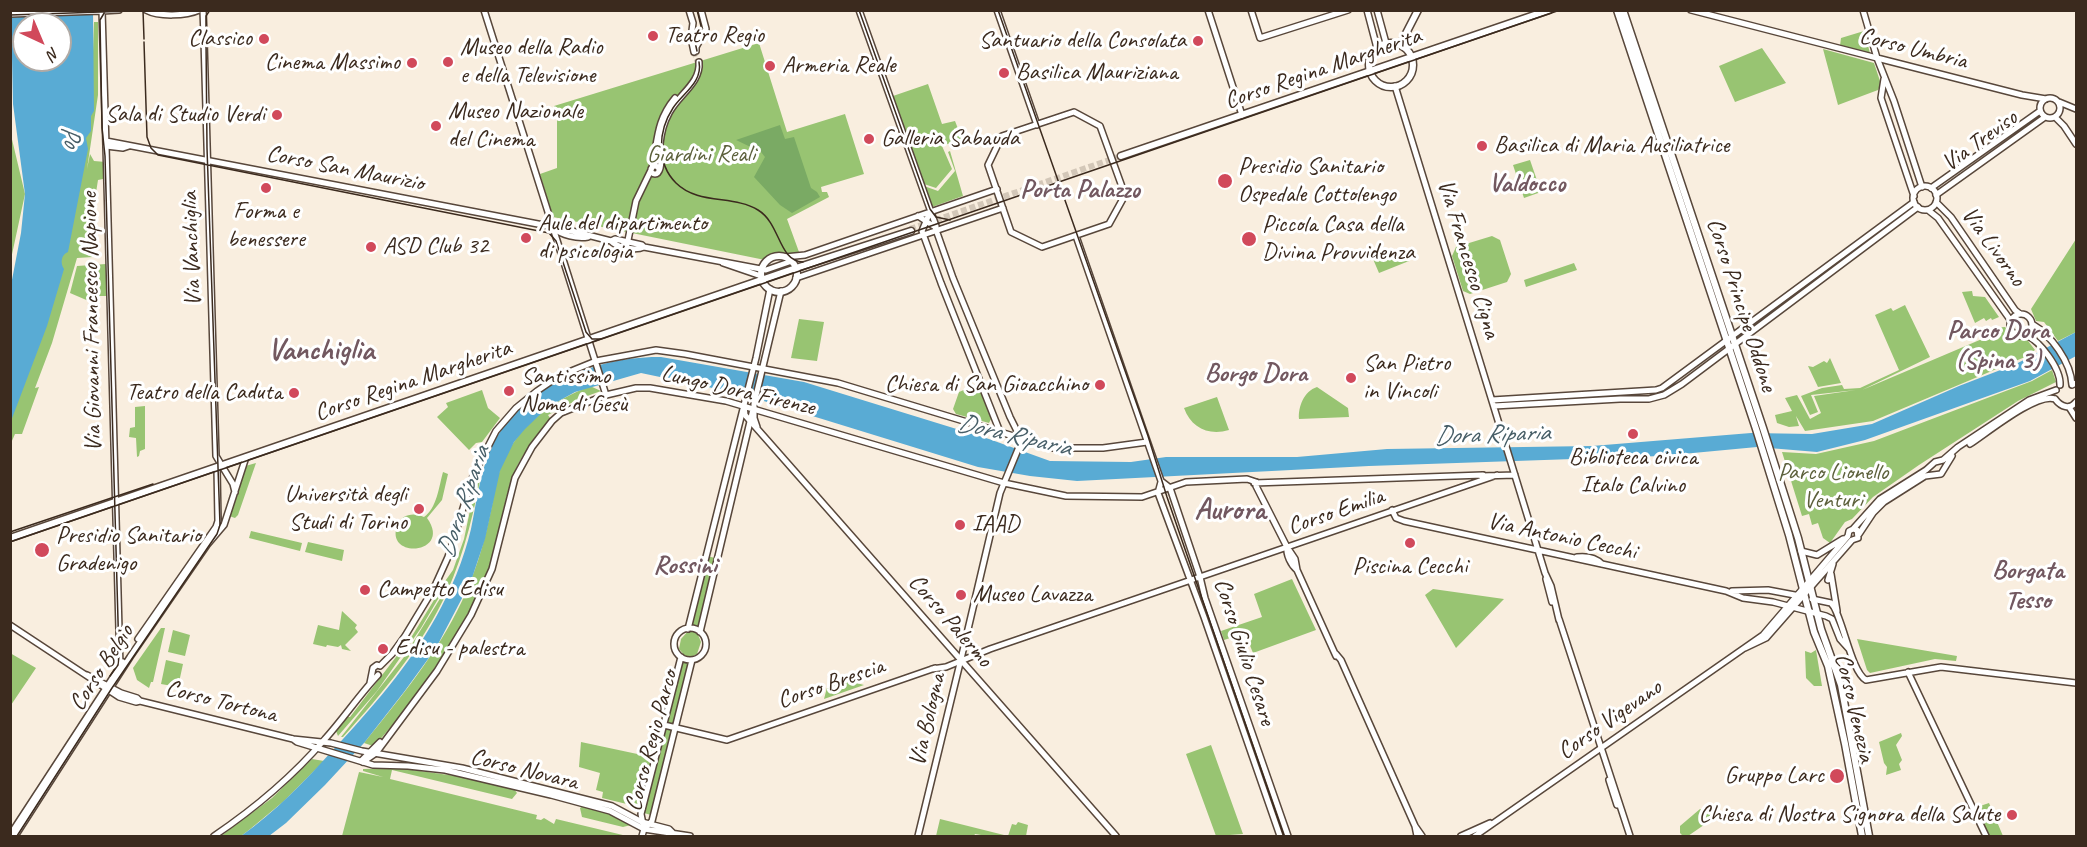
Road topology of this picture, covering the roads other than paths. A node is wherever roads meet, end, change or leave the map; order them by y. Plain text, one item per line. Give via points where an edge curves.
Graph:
1 (119, 10) edge
2 (146, 10) edge
3 (201, 10) edge
4 (689, 10) edge
5 (701, 10) edge
6 (859, 10) edge
7 (997, 10) edge
8 (1208, 10) edge
9 (1251, 10) edge
10 (1348, 10) edge
11 (1367, 10) edge
12 (1377, 10) edge
13 (1418, 10) edge
14 (1549, 10) edge
15 (1617, 10) edge
16 (1623, 10) edge
17 (1691, 10) edge
18 (1863, 10) edge
19 (93, 11) edge
20 (102, 11) edge
21 (484, 11) edge
22 (10, 14) edge
23 (691, 35) junction
24 (701, 40) junction
25 (1386, 43) junction
26 (1400, 45) junction
27 (1377, 48) junction
28 (1412, 58) junction
29 (1877, 58) junction
30 (698, 62) tunnel mouth
31 (1370, 72) junction
32 (1884, 77) junction
33 (1395, 86) junction
34 (2022, 95) junction
35 (2046, 99) junction
36 (2058, 102) junction
37 (2069, 107) junction
38 (2040, 109) junction
39 (2076, 109) edge
40 (2058, 114) junction
41 (1242, 115) junction
42 (2045, 117) junction
43 (1037, 125) junction
44 (2076, 137) edge
45 (106, 143) junction
46 (2076, 144) edge
47 (1121, 158) tunnel mouth
48 (207, 160) junction
49 (1922, 187) junction
50 (997, 189) junction
51 (1931, 189) junction
52 (1936, 199) junction
53 (1915, 202) junction
54 (1003, 208) junction
55 (1928, 210) junction
56 (930, 213) junction
57 (918, 216) junction
58 (926, 220) junction
59 (553, 228) junction
60 (911, 230) tunnel mouth
61 (938, 230) junction
62 (923, 235) junction
63 (1076, 236) junction
64 (627, 244) junction
65 (785, 257) junction
66 (792, 261) junction
67 (796, 268) junction
68 (763, 274) junction
69 (796, 278) junction
70 (771, 289) junction
71 (781, 291) junction
72 (2020, 314) junction
73 (2011, 321) junction
74 (2032, 324) junction
75 (2026, 334) junction
76 (1729, 338) junction
77 (589, 339) junction
78 (1735, 343) junction
79 (1729, 348) junction
80 (596, 362) junction
81 (753, 369) junction
82 (762, 372) junction
83 (2074, 376) edge
84 (2075, 386) edge
85 (2058, 388) junction
86 (606, 393) junction
87 (2055, 399) junction
88 (2076, 402) edge
89 (745, 403) junction
90 (1493, 403) junction
91 (753, 406) junction
92 (2069, 407) junction
93 (2076, 418) edge
94 (750, 422) junction
95 (1759, 428) junction
96 (758, 429) junction
97 (1000, 432) junction
98 (1021, 439) junction
99 (1147, 442) junction
100 (1768, 455) junction
101 (246, 457) junction
102 (1942, 464) junction
103 (1931, 466) junction
104 (219, 467) junction
105 (1514, 472) junction
106 (1934, 474) junction
107 (1483, 475) junction
108 (1497, 475) junction
109 (1455, 478) junction
110 (1161, 481) junction
111 (1256, 482) junction
112 (1004, 483) junction
113 (1170, 488) junction
114 (1454, 490) junction
115 (1158, 493) junction
116 (235, 494) junction
117 (115, 502) junction
118 (1392, 510) junction
119 (1853, 536) junction
120 (11, 538) edge
121 (1287, 547) junction
122 (1538, 550) junction
123 (1801, 550) junction
124 (1830, 570) junction
125 (1546, 578) junction
126 (1194, 579) junction
127 (1828, 580) dead end
128 (1729, 592) junction
129 (1805, 592) junction
130 (1553, 599) junction
131 (1814, 599) junction
132 (1791, 607) junction
133 (1809, 611) junction
134 (1837, 611) junction
135 (1817, 614) junction
136 (1559, 620) junction
137 (10, 625) edge
138 (688, 629) junction
139 (700, 632) junction
140 (1849, 649) junction
141 (681, 657) junction
142 (692, 660) junction
143 (961, 660) junction
144 (120, 667) junction
145 (1908, 672) junction
146 (2076, 683) edge
147 (108, 688) junction
148 (664, 725) junction
149 (675, 728) junction
150 (320, 745) junction
151 (1600, 749) junction
152 (373, 753) junction
153 (362, 762) junction
154 (1494, 821) junction
155 (642, 822) junction
156 (649, 825) junction
157 (1415, 826) junction
158 (644, 829) junction
159 (673, 832) junction
160 (10, 835) edge
161 (15, 837) edge
162 (214, 837) edge
163 (642, 837) edge
164 (690, 837) edge
165 (918, 837) edge
166 (1116, 837) edge
167 (1280, 837) edge
168 (1288, 837) edge
169 (1417, 837) edge
170 (1422, 837) edge
171 (1461, 837) edge
172 (1475, 837) edge
173 (1628, 837) edge
174 (1862, 837) edge
175 (1869, 837) edge
176 (1986, 837) edge

1 - 20 street
2 - 3 street via 158,14
3 - 48 street, Via Vanchiglia
4 - 23 street via 694,25
5 - 24 street via 706,27
6 - 56 street
7 - 43 street
8 - 41 street
9 - 10 street via 1260,38
11 - 27 street
12 - 25 street
13 - 26 main road
14 - 28 main road, Corso Regina Margherita
15 - 76 main road, Corso Principe Oddone
16 - 76 main road, Corso Principe Oddone
17 - 29 street, Corso Umbria
18 - 29 street
19 - 20 street
19 - 22 street
20 - 45 street, Via Giovanni Francesco Napione
21 - 59 street
23 - 24 street via 695,41
23 - 24 street via 695,51
25 - 26 main road
25 - 27 main road
26 - 28 main road
27 - 31 main road via 1369,59
28 - 31 main road, Corso Regina Margherita
28 - 33 main road via 1410,75
29 - 32 street
29 - 34 street, Corso Umbria
30 - 64 street via 694,76 663,116 655,139 654,171 636,201
31 - 33 main road via 1380,84
31 - 41 main road, Corso Regina Margherita
32 - 49 street
32 - 53 street via 1881,98
33 - 90 street, Via Francesco Cigna
34 - 35 street, Corso Umbria
34 - 38 street, Corso Umbria via 2037,102
35 - 36 street, Corso Umbria
35 - 38 street
36 - 37 street, Corso Umbria
36 - 40 street
37 - 39 street, Corso Umbria
37 - 40 street
38 - 42 street, Corso Umbria
38 - 51 street, Via Treviso
40 - 42 street
40 - 44 street
40 - 46 street
41 - 47 main road, Corso Regina Margherita
42 - 52 street, Via Treviso
43 - 50 street via 1002,136 988,165
43 - 63 street via 1074,112 1100,126 1112,157 1125,195 1109,224
45 - 48 street, Corso San Maurizio
45 - 117 street, Via Giovanni Francesco Napione
48 - 59 street, Corso San Maurizio
48 - 104 street, Via Vanchiglia
49 - 51 street
49 - 53 street via 1917,190
50 - 54 street
50 - 56 street
51 - 52 street
52 - 55 street
52 - 72 street, Via Livorno
53 - 55 street
53 - 76 street
53 - 78 street
54 - 61 street
54 - 63 street via 1011,232 1042,247
55 - 73 street, Via Livorno via 1938,218
56 - 57 street
56 - 58 street
56 - 61 street
57 - 58 street
57 - 65 street via 805,255
58 - 61 street
58 - 62 street
59 - 64 street, Corso San Maurizio
59 - 77 street
60 - 67 main road, Corso Regina Margherita
61 - 62 street
61 - 98 street via 953,278
62 - 69 street
62 - 97 street
63 - 99 street
64 - 68 street, Corso San Maurizio
65 - 66 main road
65 - 68 main road via 772,257 765,262
66 - 67 main road
66 - 68 street, Corso Regina Margherita
67 - 68 main road, Corso Regina Margherita
67 - 69 main road
68 - 70 main road
68 - 77 main road, Corso Regina Margherita
69 - 71 main road
70 - 71 main road
70 - 81 street
71 - 82 street
72 - 73 street
72 - 74 street via 2028,316
73 - 75 street via 2014,332
74 - 75 street
74 - 83 street via 2042,330
75 - 85 street via 2040,346 2057,371
76 - 78 main road, Corso Principe Oddone
76 - 79 main road, Corso Principe Oddone
76 - 90 street via 1656,390
77 - 80 street
77 - 101 main road, Corso Regina Margherita
78 - 79 street
78 - 95 main road, Corso Principe Oddone
79 - 90 street via 1670,392 1657,397
79 - 95 main road, Corso Principe Oddone
80 - 81 street via 651,351
80 - 86 street
80 - 150 street via 559,376 537,391 496,431 472,478 434,588 392,654 374,667 376,674 370,683
81 - 82 street
81 - 89 street
82 - 91 street
82 - 97 street via 838,383
83 - 84 street
84 - 85 street
85 - 87 street
85 - 102 street via 2029,400
86 - 89 street, Lungo Dora Firenze via 650,388
86 - 152 street, Lungo Dora Firenze via 558,415 526,457 511,492 492,569 475,608 437,671
87 - 92 street
87 - 102 street via 2027,407
88 - 92 street
89 - 91 street, Lungo Dora Firenze
89 - 94 street via 744,413
89 - 138 street
90 - 105 street, Via Francesco Cigna
91 - 94 street
91 - 96 street
91 - 112 street, Lungo Dora Firenze
92 - 93 street
94 - 96 street, Corso Palermo
94 - 139 street
95 - 100 main road, Corso Principe Oddone
96 - 143 street, Corso Palermo
97 - 98 street
98 - 99 street via 1066,448
98 - 112 street, Via Bologna
99 - 110 street
100 - 123 main road, Corso Principe Oddone
100 - 129 main road, Corso Principe Oddone
101 - 104 main road, Corso Regina Margherita
101 - 116 street, Corso Belgio
102 - 103 street via 1935,462
102 - 106 street via 1941,474
103 - 106 street
103 - 119 street via 1880,499 1853,529
104 - 116 street via 233,484
104 - 117 main road, Corso Regina Margherita
104 - 144 street, Corso Belgio via 218,521 213,533
105 - 108 street, Corso Emilia
105 - 122 street
106 - 119 street via 1884,502
107 - 108 street, Corso Emilia
107 - 109 street, Lungo Dora Firenze
107 - 114 street, Corso Emilia
108 - 114 street, Corso Emilia
109 - 111 street, Lungo Dora Firenze
109 - 114 street
110 - 113 street
110 - 115 street
111 - 113 street, Lungo Dora Firenze via 1189,482
111 - 121 street
112 - 115 street, Lungo Dora Firenze via 1066,495 1136,498
112 - 143 street, Via Bologna
113 - 115 street, Lungo Dora Firenze
113 - 126 street, Corso Giulio Cesare
114 - 118 street, Corso Emilia
115 - 126 street, Corso Giulio Cesare
116 - 147 street, Corso Belgio via 225,523
117 - 120 main road, Corso Regina Margherita
117 - 144 street, Via Giovanni Francesco Napione
118 - 121 street, Corso Emilia
118 - 122 street, Via Antonio Cecchi via 1404,521
119 - 123 street via 1821,554
119 - 124 street
119 - 129 street, Corso Vigevano
121 - 126 street, Corso Emilia
121 - 157 street
122 - 125 street
122 - 128 street, Via Antonio Cecchi via 1575,558 1585,556 1624,572
123 - 129 main road, Corso Principe Oddone
124 - 127 street
124 - 134 street
125 - 130 street
125 - 130 street
126 - 143 street, Corso Brescia
126 - 167 street, Corso Giulio Cesare
126 - 168 street, Corso Giulio Cesare via 1205,598
128 - 129 street, Via Antonio Cecchi
128 - 132 street, Via Antonio Cecchi
129 - 131 main road, Corso Principe Oddone
129 - 131 street, Via Antonio Cecchi
129 - 132 street, Corso Vigevano
129 - 133 main road, Corso Venezia
130 - 136 street
130 - 136 street
131 - 134 street, Via Antonio Cecchi via 1832,603
131 - 135 main road, Corso Principe Oddone
132 - 133 street, Via Antonio Cecchi
132 - 151 street, Corso Vigevano via 1766,638 1745,648
133 - 135 street, Via Antonio Cecchi
133 - 174 main road, Corso Venezia via 1834,690
134 - 140 street
135 - 140 street via 1832,620
135 - 175 main road, Corso Venezia via 1841,685
136 - 151 street
137 - 147 street, Corso Tortona
138 - 139 street
138 - 141 street via 676,638 675,647
139 - 142 street via 705,648
140 - 145 street via 1859,674 1866,680
141 - 142 street
141 - 148 street, Corso Regio Parco
142 - 149 street, Corso Regio Parco
143 - 149 street, Corso Brescia via 724,741
143 - 165 street, Via Bologna
143 - 166 street, Corso Palermo
144 - 147 street, Corso Belgio
145 - 146 street via 1941,667
145 - 176 street
147 - 150 street, Corso Tortona via 123,699
147 - 160 street, Corso Belgio
147 - 161 street, Corso Belgio
148 - 149 street
148 - 155 street, Corso Regio Parco
149 - 156 street, Corso Regio Parco
150 - 152 street, Corso Tortona via 336,744
150 - 153 street, Corso Tortona via 328,753
150 - 162 street via 270,793
151 - 154 street, Corso Vigevano
151 - 173 street
152 - 153 street, Lungo Dora Firenze
152 - 155 street, Corso Novara via 462,768 570,795 612,806
153 - 158 street, Corso Novara via 445,770 532,790 610,811
154 - 171 street, Corso Vigevano
154 - 172 street, Corso Vigevano
155 - 156 street, Corso Novara
155 - 158 street, Corso Regio Parco
156 - 158 street, Corso Regio Parco
156 - 159 street, Corso Novara
157 - 169 street
157 - 170 street
158 - 159 street, Corso Novara
158 - 163 street, Corso Regio Parco
159 - 164 street, Corso Novara

